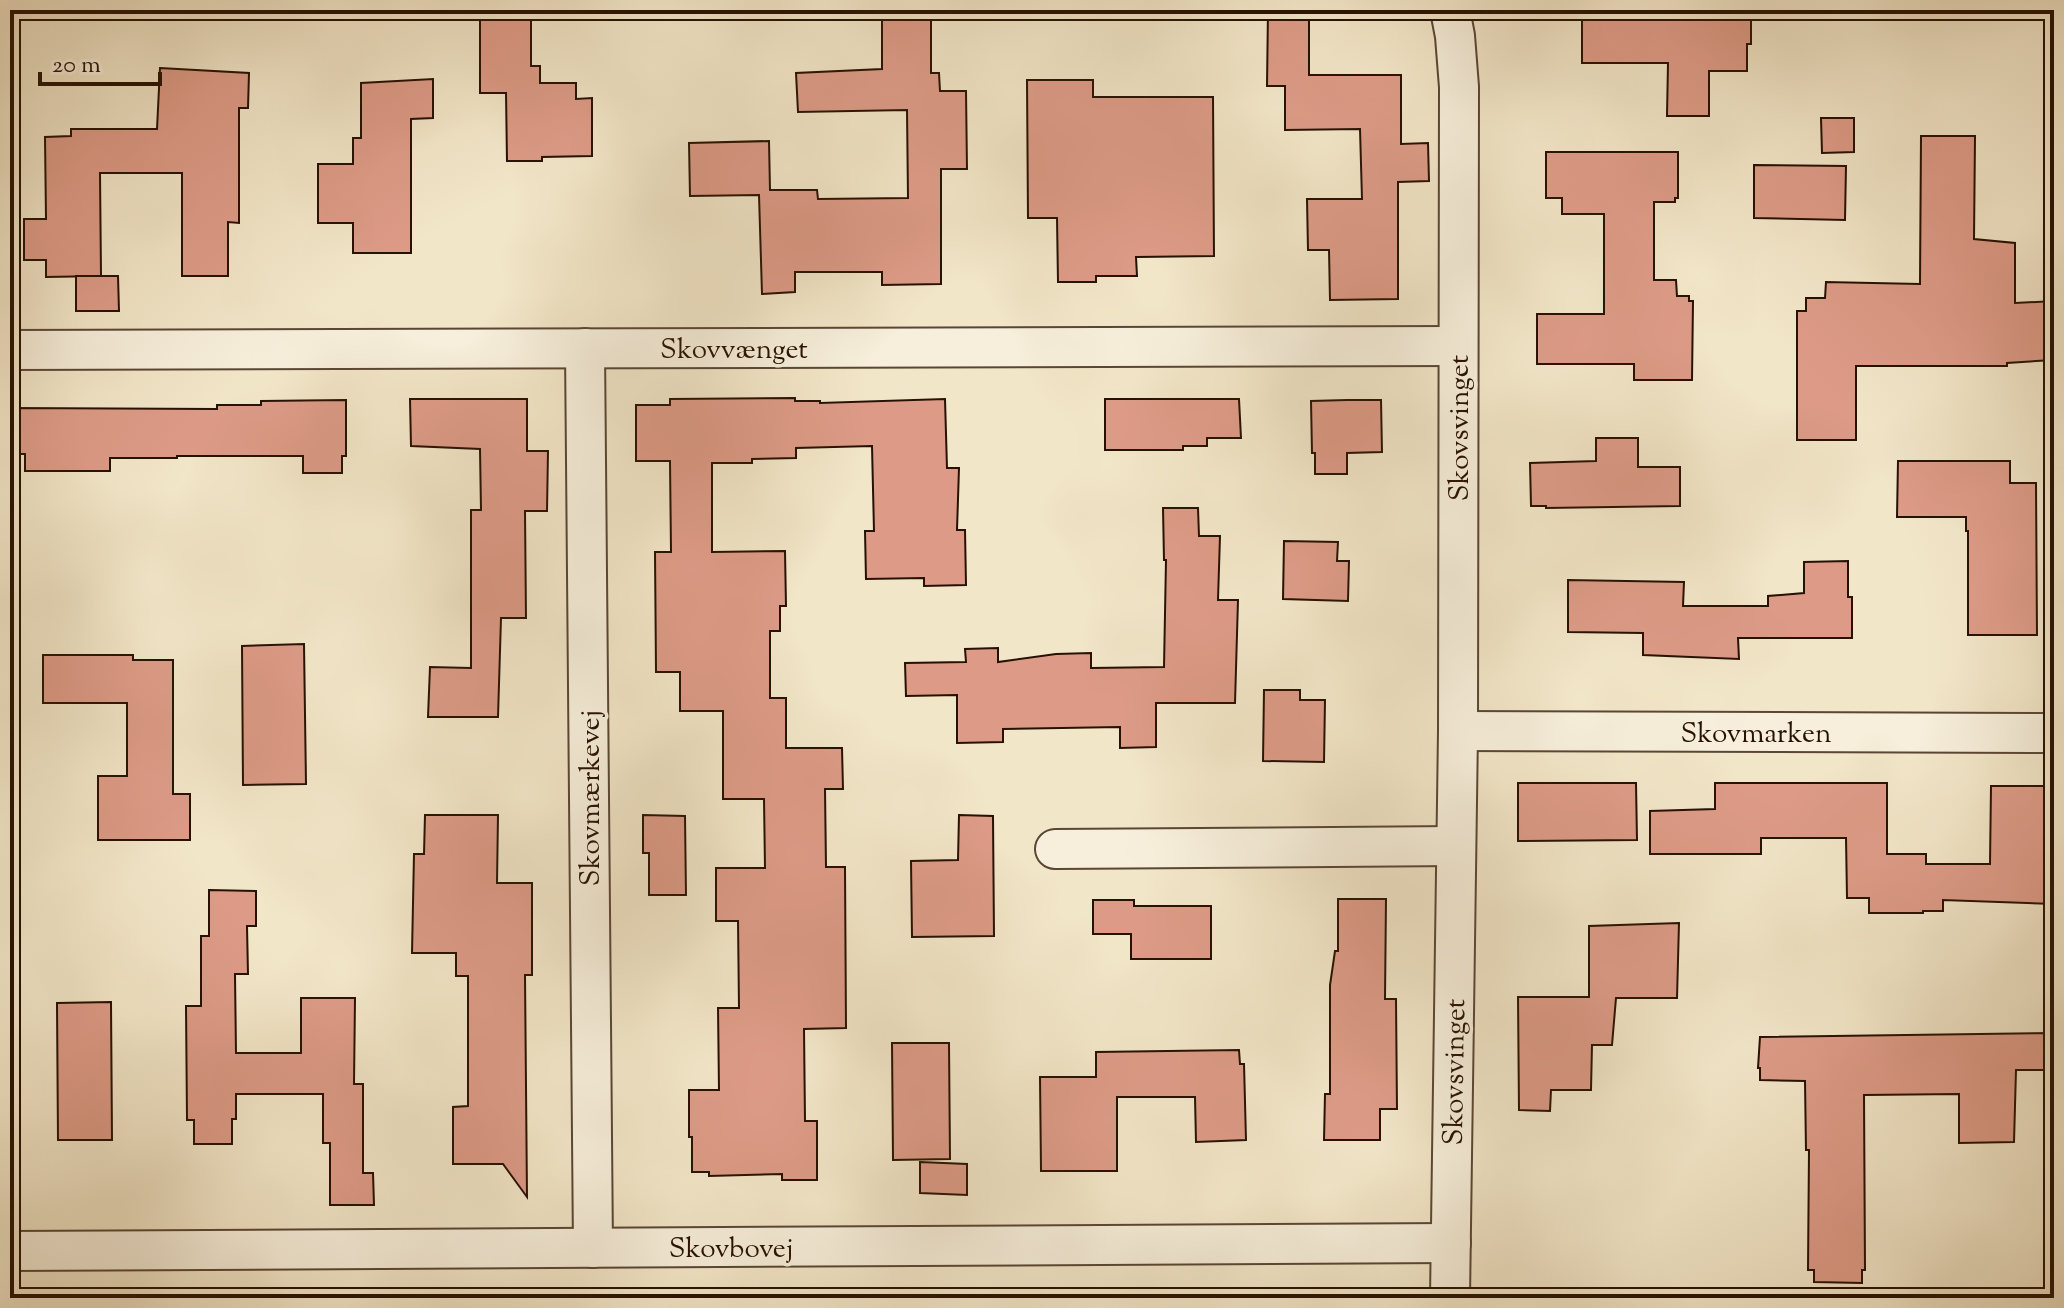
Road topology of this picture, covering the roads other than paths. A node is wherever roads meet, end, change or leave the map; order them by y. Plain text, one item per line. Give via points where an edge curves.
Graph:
1 (1450, 10) edge
2 (1457, 346) junction
3 (585, 348) junction
4 (10, 350) edge
5 (1458, 731) junction
6 (2054, 733) edge
7 (1456, 846) junction
8 (1055, 849) dead end
9 (1451, 1243) junction
10 (593, 1248) junction
11 (10, 1251) edge
12 (1450, 1298) edge

1 - 2 street, Skovsvinget via 1459,87
2 - 3 street, Skovvænget
2 - 5 street, Skovsvinget
3 - 4 street, Skovvænget
3 - 10 street, Skovmærkevej
5 - 6 street, Skovmarken
5 - 7 street, Skovsvinget
7 - 8 street
7 - 9 street, Skovsvinget
9 - 10 street, Skovbovej
9 - 12 street, Skovsvinget
10 - 11 street, Skovbovej

